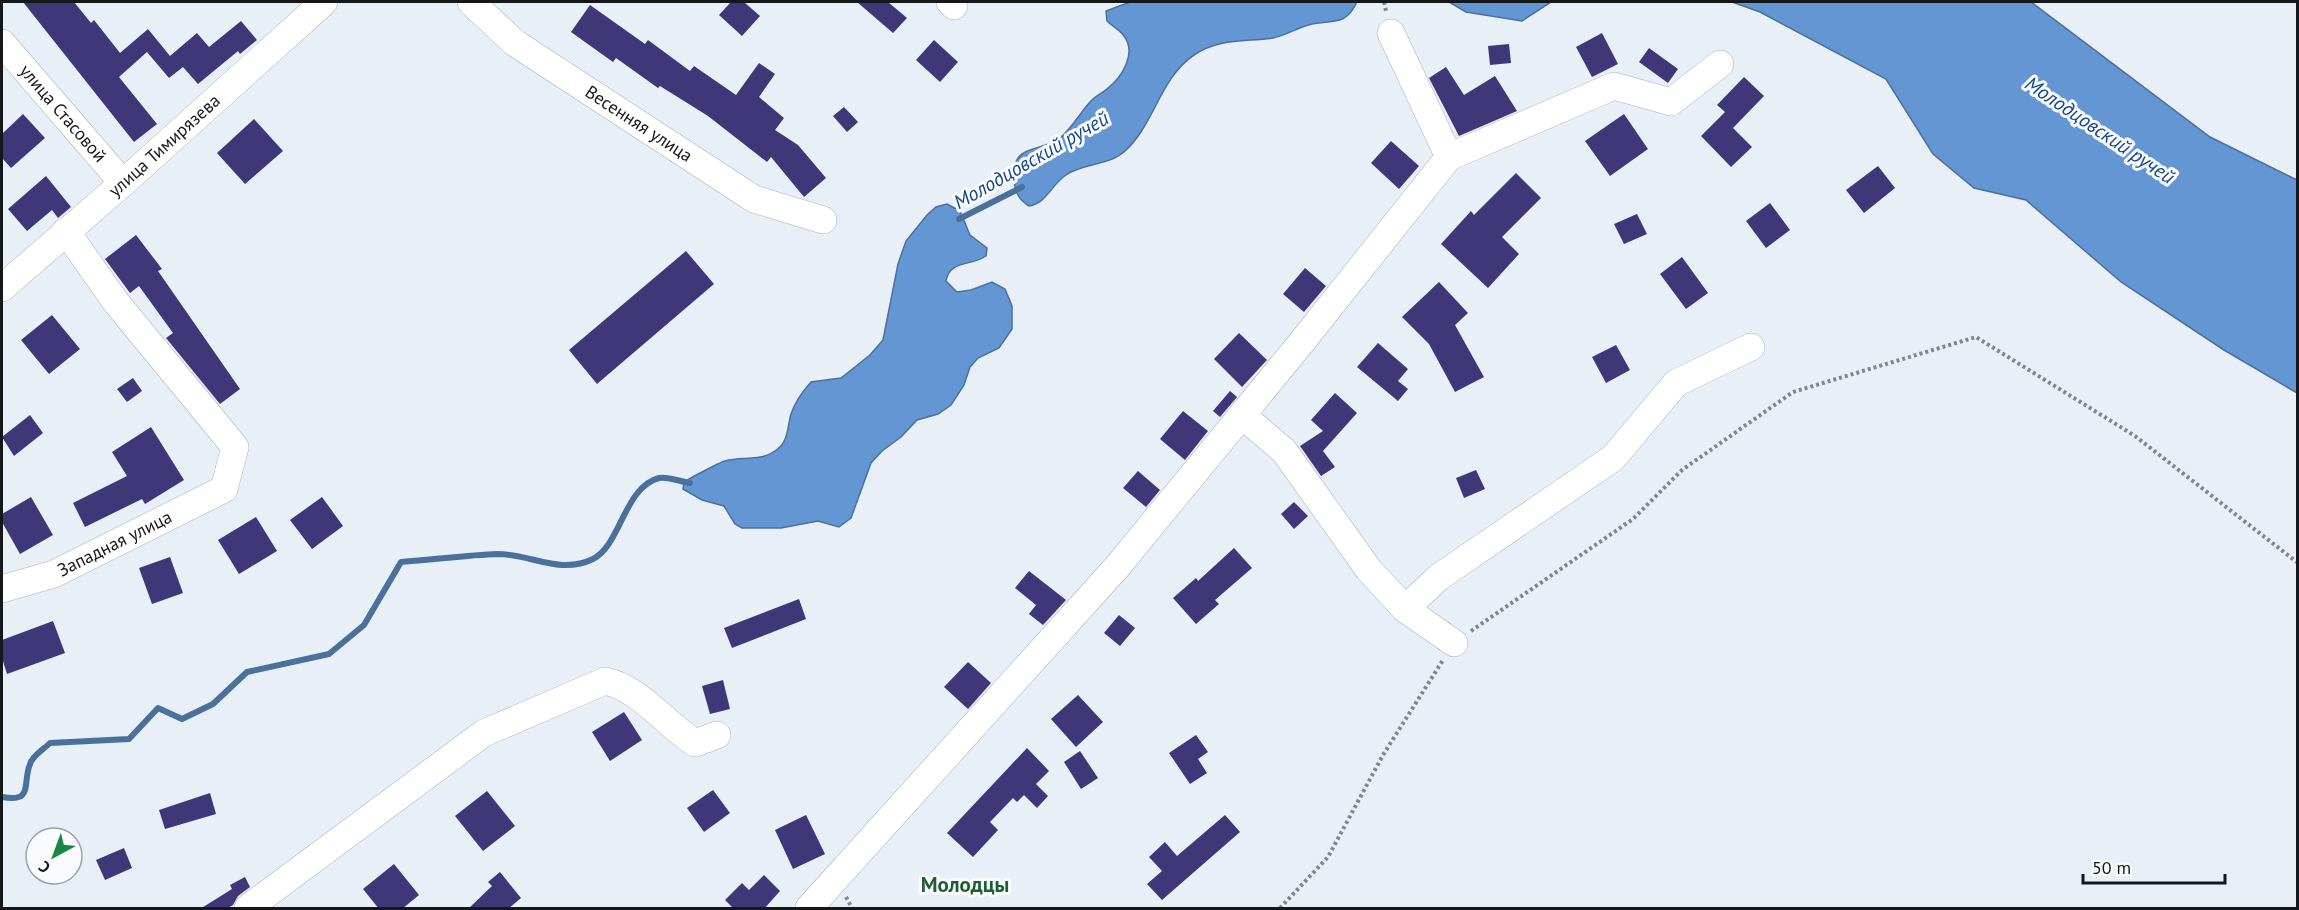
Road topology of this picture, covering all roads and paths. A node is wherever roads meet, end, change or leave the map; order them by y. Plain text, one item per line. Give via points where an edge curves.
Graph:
1 (324, 2) edge
2 (471, 2) edge
3 (1391, 33) dead end
4 (2, 44) edge
5 (1720, 64) dead end
6 (1449, 157) junction
7 (123, 183) junction
8 (823, 220) dead end
9 (66, 231) junction
10 (2, 288) edge
11 (1751, 347) dead end
12 (1242, 414) junction
13 (2298, 563) edge
14 (2, 589) edge
15 (1405, 609) junction
16 (1454, 643) junction
17 (717, 735) dead end
18 (248, 909) edge
19 (809, 909) edge
20 (1280, 909) edge

1 - 7 street, улица Тимирязева
2 - 8 street, Весенняя улица via 515,43 754,200
3 - 6 street
4 - 7 street, улица Стасовой
5 - 6 street via 1671,102 1614,86
6 - 12 street
7 - 9 street, улица Тимирязева
9 - 10 street, улица Тимирязева
9 - 14 street, Западная улица via 115,301 236,447 224,489 54,574
11 - 15 street via 1676,384 1613,458 1439,577
12 - 15 street via 1284,451 1369,570
12 - 19 street via 1117,567
13 - 16 path via 2135,436 1976,337 1793,392 1682,470 1633,519
15 - 16 street
16 - 20 path via 1383,755 1329,857
17 - 18 street via 695,743 623,685 605,681 484,733

